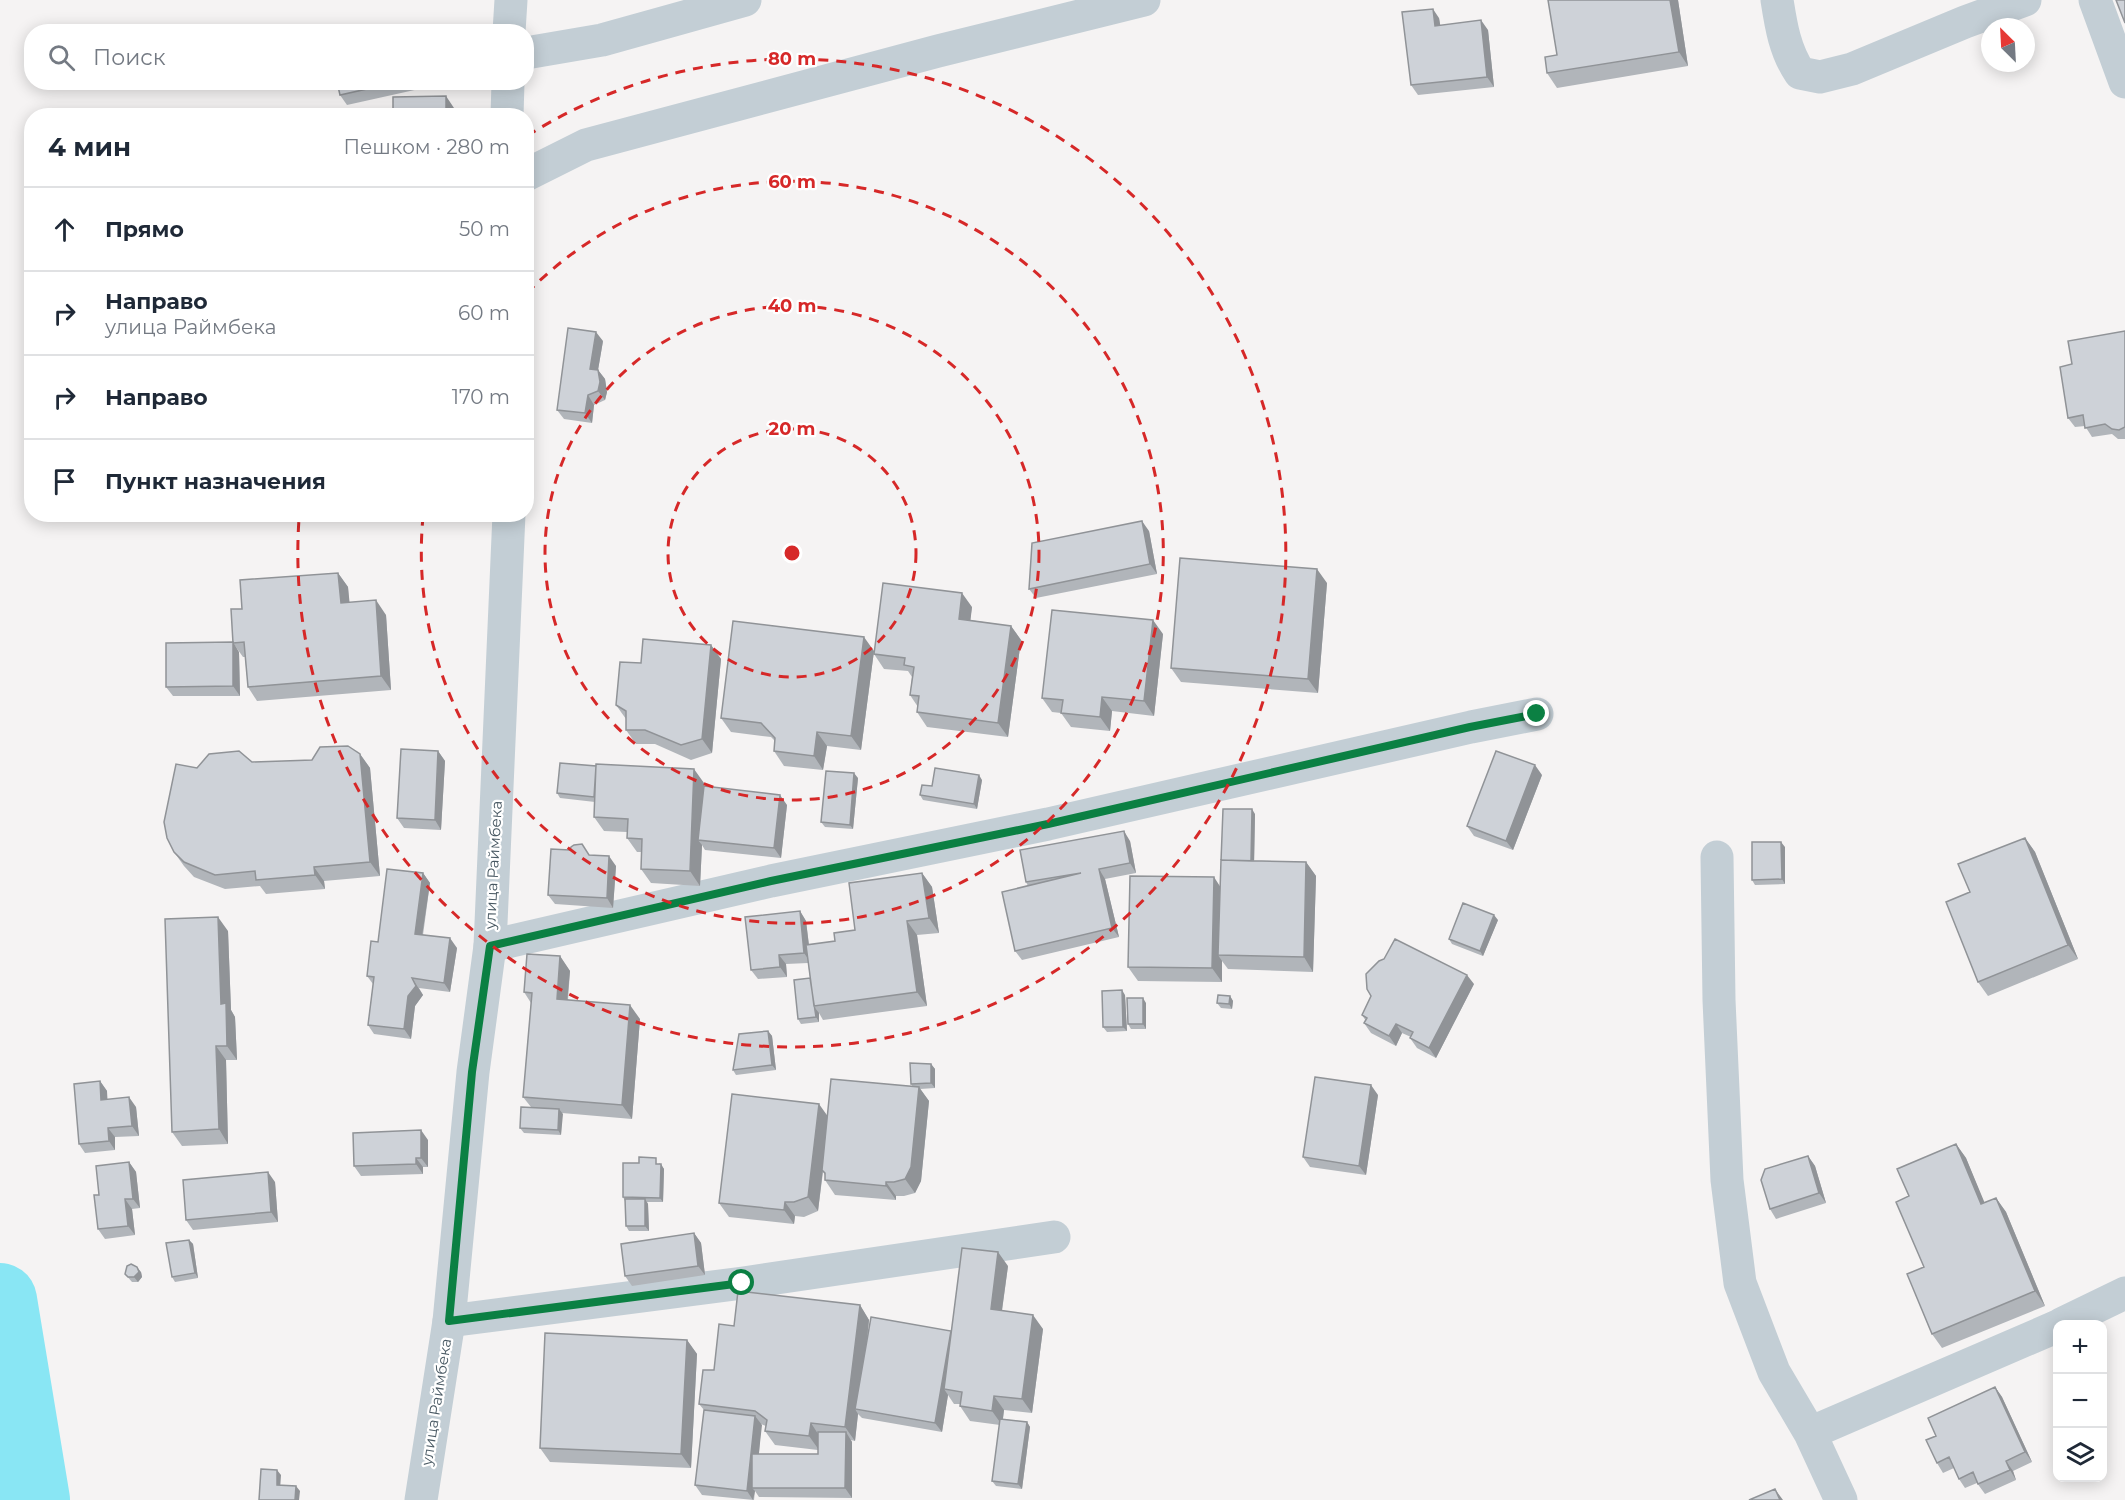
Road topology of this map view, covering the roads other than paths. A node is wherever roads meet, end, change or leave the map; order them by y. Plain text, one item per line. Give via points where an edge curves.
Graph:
1 (511, 0) edge
2 (745, 0) edge
3 (1144, 0) edge
4 (1777, 0) edge
5 (2025, 0) edge
6 (2095, 0) edge
7 (510, 24) edge
8 (534, 52) edge
9 (2125, 82) edge
10 (508, 90) edge
11 (507, 108) edge
12 (534, 171) edge
13 (509, 522) edge
14 (1537, 714) dead end
15 (1717, 857) dead end
16 (490, 946) junction
17 (1054, 1237) dead end
18 (2125, 1293) edge
19 (2070, 1320) edge
20 (449, 1321) junction
21 (2053, 1328) edge
22 (1810, 1433) junction
23 (421, 1500) edge
24 (1841, 1500) edge

1 - 7 street
2 - 8 street via 602,40
3 - 12 street via 586,145
4 - 5 street via 1792,61 1800,74 1820,77 1852,69
6 - 9 street
10 - 11 street
13 - 16 street, улица Раймбека
14 - 16 street
15 - 22 street via 1727,1180 1740,1283 1774,1372
16 - 20 street, улица Раймбека via 472,1072
17 - 20 street
18 - 19 street
20 - 23 street, улица Раймбека
21 - 22 street
22 - 24 street

